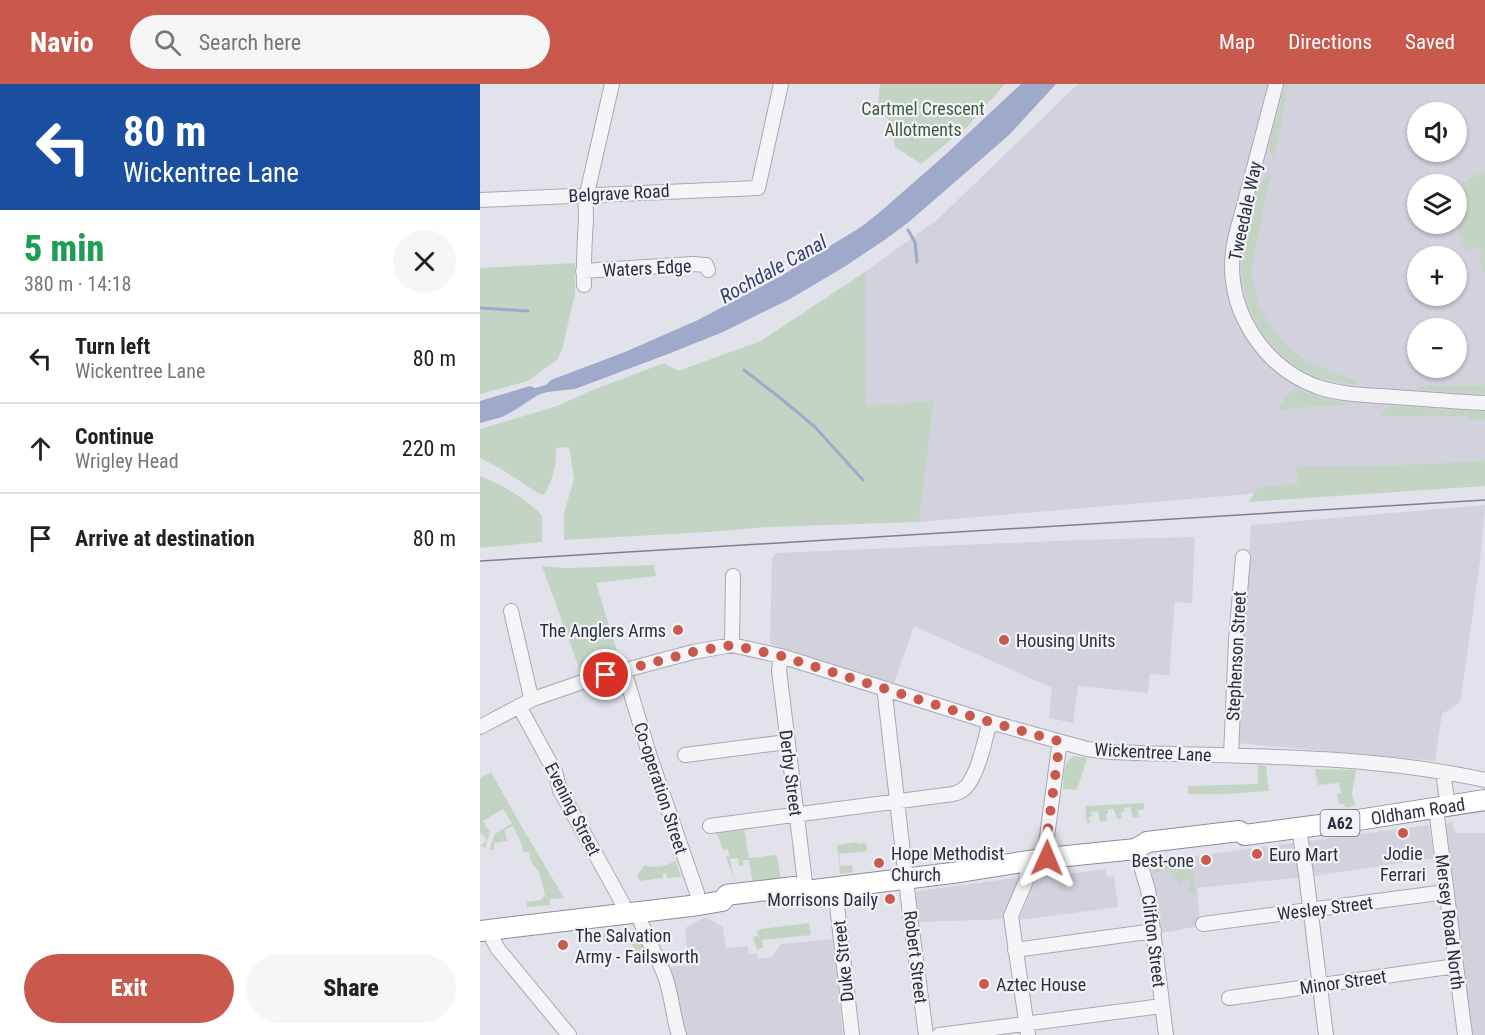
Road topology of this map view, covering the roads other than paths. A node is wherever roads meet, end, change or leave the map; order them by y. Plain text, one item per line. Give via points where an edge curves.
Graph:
1 (612, 84) edge
2 (782, 84) edge
3 (1276, 84) edge
4 (587, 194) junction
5 (480, 200) edge
6 (708, 270) dead end
7 (1485, 403) edge
8 (1243, 557) dead end
9 (733, 576) dead end
10 (512, 611) dead end
11 (732, 645) junction
12 (781, 656) junction
13 (624, 670) junction
14 (887, 689) junction
15 (533, 699) junction
16 (519, 706) junction
17 (990, 722) junction
18 (480, 728) edge
19 (1058, 741) junction
20 (787, 742) junction
21 (686, 755) dead end
22 (1231, 755) junction
23 (1443, 772) junction
24 (1485, 780) edge
25 (1485, 800) edge
26 (897, 802) junction
27 (1442, 808) junction
28 (796, 815) junction
29 (710, 826) dead end
30 (1299, 828) junction
31 (1136, 849) junction
32 (1047, 858) junction
33 (1026, 862) junction
34 (907, 878) junction
35 (835, 888) junction
36 (806, 891) junction
37 (1446, 892) junction
38 (699, 904) junction
39 (1310, 910) junction
40 (631, 913) junction
41 (1203, 924) dead end
42 (486, 930) edge
43 (1154, 931) junction
44 (1015, 950) junction
45 (1456, 966) junction
46 (1320, 985) junction
47 (1229, 998) dead end
48 (1162, 1006) junction
49 (1027, 1029) edge
50 (569, 1035) edge
51 (679, 1035) edge
52 (852, 1035) edge
53 (926, 1035) edge
54 (939, 1035) edge
55 (1166, 1035) edge
56 (1326, 1035) edge
57 (1465, 1035) edge

1 - 4 street
2 - 4 street, Belgrave Road via 758,188
3 - 7 street, Tweedale Way via 1233,250 1236,294 1243,319 1256,340 1278,364 1318,387 1344,393
4 - 5 street, Belgrave Road
4 - 6 street, Waters Edge via 584,278 693,264 706,265
8 - 22 street, Stephenson Street
9 - 11 street
10 - 15 street
11 - 12 street, Wickentree Lane
11 - 13 street
12 - 14 street, Wickentree Lane
12 - 20 street, Derby Street
13 - 15 street
13 - 38 street, Co-operation Street
14 - 17 street, Wickentree Lane
14 - 26 street, Robert Street
15 - 16 street
16 - 18 street
16 - 40 street, Evening Street via 555,772 560,790
17 - 19 street, Wickentree Lane
17 - 26 street via 966,787 953,795
19 - 22 street, Wickentree Lane via 1110,752
19 - 32 street
20 - 21 street
20 - 28 street, Derby Street
22 - 23 street, Wickentree Lane via 1316,758
23 - 24 street, Wickentree Lane
23 - 27 street
25 - 27 highway, Oldham Road / A62
26 - 28 street
26 - 34 street, Robert Street
27 - 30 highway, Oldham Road / A62
27 - 37 street, Mersey Road North
28 - 29 street
28 - 36 street, Derby Street
30 - 31 highway, Oldham Road / A62 via 1168,839 1147,842
30 - 39 street
31 - 32 highway, Oldham Road / A62
31 - 43 street, Clifton Street
32 - 33 highway, Oldham Road / A62
33 - 34 highway, Oldham Road / A62
33 - 44 street via 1026,881 1011,916
34 - 35 highway, Oldham Road / A62
34 - 53 street, Robert Street
35 - 36 highway, Oldham Road / A62
35 - 52 street, Duke Street
36 - 38 highway, Oldham Road / A62 via 797,898 729,907 722,901
37 - 39 street, Wesley Street
37 - 45 street, Mersey Road North
38 - 40 highway, Oldham Road / A62
39 - 41 street, Wesley Street
39 - 46 street
40 - 42 highway, Oldham Road / A62
40 - 51 street, Evening Street via 640,922 666,980
42 - 50 street
43 - 44 street
43 - 48 street, Clifton Street
44 - 49 street
45 - 46 street, Minor Street
45 - 57 street, Mersey Road North
46 - 47 street, Minor Street
46 - 56 street
48 - 49 street
48 - 55 street, Clifton Street
49 - 54 street

